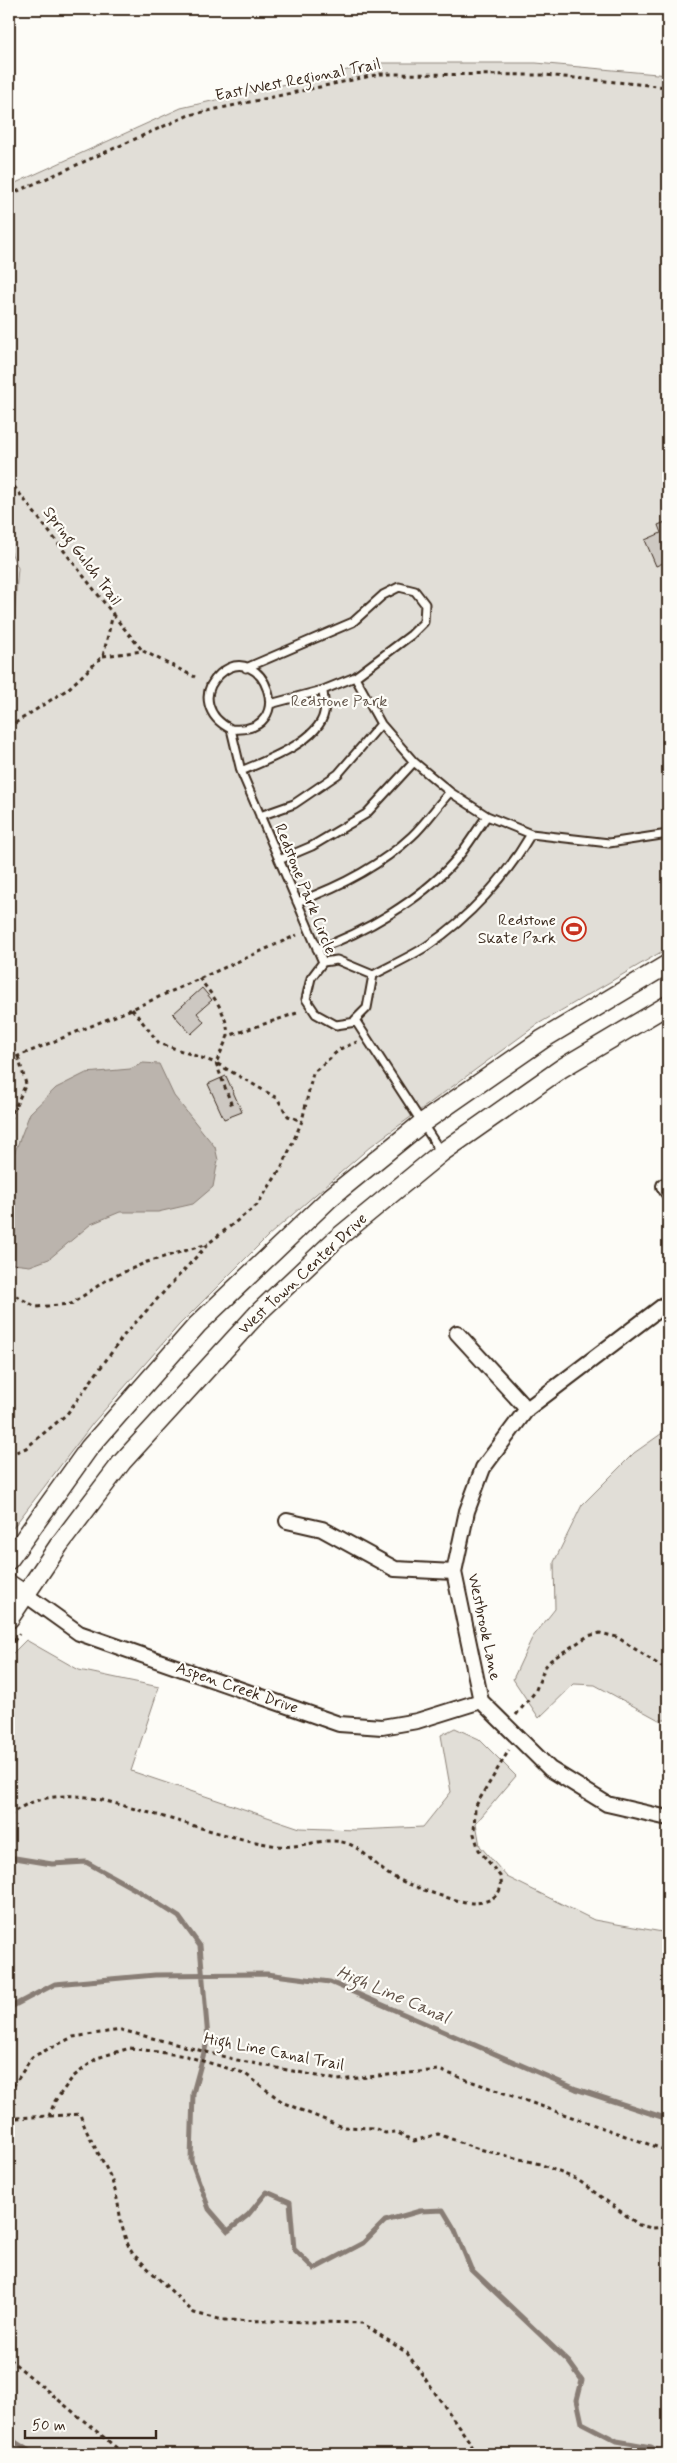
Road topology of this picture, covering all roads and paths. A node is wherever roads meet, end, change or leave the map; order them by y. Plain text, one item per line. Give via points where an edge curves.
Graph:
1 (668, 87) edge
2 (9, 195) edge
3 (9, 480) edge
4 (112, 614) junction
5 (143, 651) junction
6 (103, 656) junction
7 (246, 668) junction
8 (195, 677) dead end
9 (355, 677) junction
10 (323, 690) junction
11 (270, 704) junction
12 (381, 724) junction
13 (9, 727) edge
14 (231, 729) junction
15 (414, 762) junction
16 (241, 771) junction
17 (450, 792) junction
18 (260, 816) junction
19 (487, 816) junction
20 (531, 834) junction
21 (668, 834) edge
22 (279, 860) junction
23 (297, 902) junction
24 (297, 935) dead end
25 (317, 949) junction
26 (323, 962) junction
27 (668, 964) edge
28 (373, 975) junction
29 (199, 978) junction
30 (668, 1005) edge
31 (132, 1009) junction
32 (297, 1013) dead end
33 (356, 1022) junction
34 (228, 1036) junction
35 (367, 1038) junction
36 (18, 1056) junction
37 (9, 1060) edge
38 (216, 1063) junction
39 (232, 1106) dead end
40 (9, 1120) edge
41 (302, 1121) junction
42 (422, 1124) junction
43 (441, 1153) junction
44 (209, 1244) junction
45 (9, 1292) edge
46 (668, 1302) edge
47 (457, 1333) dead end
48 (527, 1409) junction
49 (9, 1455) edge
50 (287, 1521) dead end
51 (9, 1560) edge
52 (454, 1572) junction
53 (9, 1584) edge
54 (26, 1595) junction
55 (9, 1619) edge
56 (668, 1671) edge
57 (481, 1700) junction
58 (517, 1736) junction
59 (9, 1816) edge
60 (668, 1818) edge
61 (9, 2093) edge
62 (9, 2116) edge
63 (49, 2116) junction
64 (668, 2151) edge
65 (668, 2228) edge
66 (9, 2359) edge
67 (124, 2454) edge
68 (474, 2454) edge

1 - 2 path, East/West Regional Trail via 544,75 380,74 189,115
3 - 4 path, Spring Gulch Trail
4 - 5 path
4 - 6 path, Spring Gulch Trail
5 - 6 path
5 - 8 path
6 - 13 path via 68,689
7 - 9 lane via 353,622 383,595 399,587 415,591 426,604 424,622 411,636
7 - 11 lane via 262,677 269,688
7 - 14 lane via 224,671 213,681 207,694 209,710 219,723
9 - 10 lane
9 - 12 lane
10 - 11 lane
10 - 16 lane via 324,713 316,730 275,757
11 - 14 lane via 258,724 242,730
12 - 15 lane
12 - 18 lane via 338,774 294,804
14 - 16 lane, Redstone Park Circle
15 - 17 lane
15 - 22 lane via 366,814 312,846
16 - 18 lane, Redstone Park Circle
17 - 19 lane
17 - 23 lane via 414,834 389,856 328,891
18 - 22 lane, Redstone Park Circle
19 - 20 lane
19 - 25 lane via 454,862 433,882 375,924
20 - 21 lane via 609,843
20 - 28 lane via 515,861 460,921 426,947
22 - 23 lane, Redstone Park Circle
23 - 25 lane, Redstone Park Circle
24 - 29 path
25 - 26 lane, Redstone Park Circle
26 - 28 lane via 337,960
26 - 33 lane, Redstone Park Circle via 311,978 306,999 316,1014 336,1025
27 - 42 street via 543,1039
28 - 33 lane via 366,1008
29 - 31 path
29 - 34 path via 217,1000 228,1022
30 - 43 street, West Town Center Drive via 562,1068
31 - 36 path
31 - 38 path via 159,1043
32 - 34 path
33 - 35 lane
34 - 38 path
35 - 41 path via 340,1049 314,1073
35 - 42 lane
36 - 37 path
36 - 40 path via 26,1084
38 - 39 path
38 - 41 path via 277,1098 288,1116
41 - 44 path via 282,1167 257,1205
42 - 43 lane
42 - 51 street via 331,1197 197,1325 89,1448
43 - 54 street, West Town Center Drive via 336,1240 259,1312 122,1462 59,1545
44 - 45 path via 139,1265 108,1279 71,1304 36,1307
44 - 49 path via 125,1334 67,1414 26,1448
46 - 48 street, Westbrook Lane
47 - 48 street
48 - 52 street, Westbrook Lane via 483,1468 467,1511
50 - 52 street via 322,1529 395,1569
52 - 57 street, Westbrook Lane
53 - 54 street, Aspen Creek Drive
54 - 55 street, West Town Center Drive
54 - 57 street, Aspen Creek Drive via 79,1633 340,1724 382,1727 417,1721
56 - 58 path via 617,1637 600,1633 588,1636 560,1652 545,1666 535,1692 513,1719
57 - 58 street, Westbrook Lane
58 - 59 path via 475,1808 474,1834 478,1850 502,1882 500,1892 483,1903 449,1899 403,1881 346,1843 325,1840 280,1846 120,1805 67,1795 32,1801
58 - 60 street, Westbrook Lane via 550,1769 607,1804
61 - 64 path, High Line Canal Trail via 32,2057 73,2036 121,2030 237,2060 338,2080 439,2070
62 - 63 path
63 - 65 path via 55,2101 73,2077 97,2058 130,2048 186,2056 244,2073 284,2103 342,2127 374,2128 385,2134 396,2132 414,2141 438,2134 479,2149 540,2164 578,2180 639,2225
63 - 68 path via 80,2114 114,2186 127,2244 133,2254 194,2313 223,2320 362,2324 408,2353
66 - 67 path

